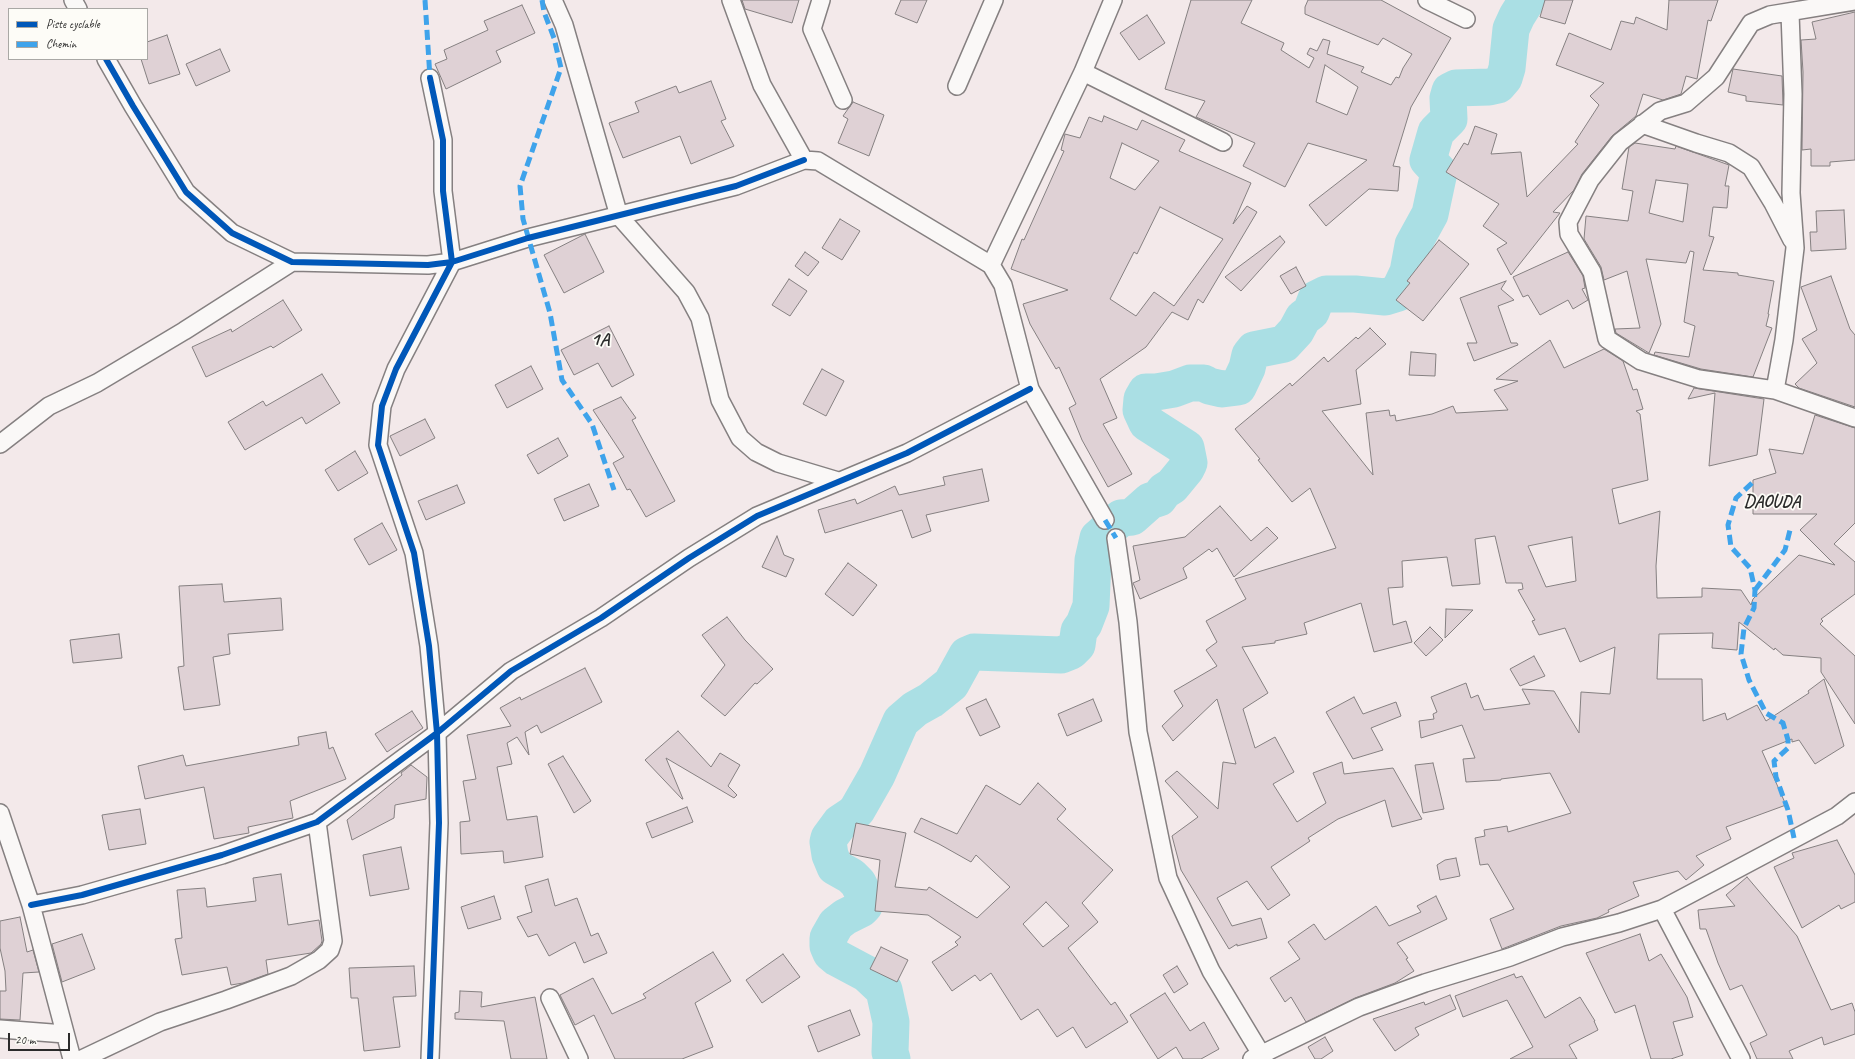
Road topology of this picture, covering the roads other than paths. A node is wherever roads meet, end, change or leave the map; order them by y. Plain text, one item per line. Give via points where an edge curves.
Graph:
1 (553, 0) edge
2 (731, 0) edge
3 (821, 0) edge
4 (1113, 0) edge
5 (1427, 0) edge
6 (1855, 1) edge
7 (988, 2) edge
8 (1790, 13) junction
9 (1466, 19) dead end
10 (107, 60) edge
11 (1083, 72) junction
12 (430, 78) dead end
13 (957, 86) dead end
14 (843, 100) dead end
15 (1642, 124) junction
16 (1223, 142) dead end
17 (804, 160) junction
18 (619, 216) junction
19 (1795, 248) junction
20 (292, 262) junction
21 (452, 262) junction
22 (990, 265) junction
23 (1030, 389) junction
24 (1775, 390) junction
25 (1855, 418) edge
26 (0, 444) edge
27 (838, 482) junction
28 (1104, 520) dead end
29 (1116, 538) dead end
30 (437, 733) junction
31 (1855, 802) edge
32 (0, 813) edge
33 (317, 822) junction
34 (31, 905) junction
35 (1662, 909) junction
36 (550, 998) dead end
37 (0, 1029) edge
38 (65, 1034) junction
39 (1259, 1057) edge
40 (72, 1059) edge
41 (82, 1059) edge
42 (430, 1059) edge
43 (579, 1059) edge
44 (1741, 1059) edge

1 - 18 street via 564,25
2 - 17 street via 762,84
3 - 14 street via 812,30
4 - 11 street
5 - 9 street
6 - 8 street
7 - 13 street
8 - 15 street via 1770,15 1751,23 1716,77 1686,103 1660,111
8 - 19 street
10 - 20 street via 186,192 232,233
11 - 16 street
11 - 22 street
12 - 21 street via 443,140 443,191
15 - 19 street via 1729,153 1751,167 1773,203
15 - 24 street via 1620,142 1590,180 1568,222 1569,234 1592,272 1607,339 1641,361 1699,379
17 - 18 street via 736,186
17 - 22 street via 818,161
18 - 21 street via 528,238
18 - 27 street via 686,292 700,318 720,400 740,438 756,452 778,463
19 - 24 street
20 - 21 street via 428,265
20 - 26 street via 97,383 49,406
21 - 30 street via 396,369 382,406 378,445 414,553 429,646
22 - 23 street via 1003,285
23 - 27 street via 907,453
23 - 28 street
24 - 25 street
27 - 30 street via 757,516 695,554 601,618 511,671
29 - 39 street via 1128,622 1138,732 1168,878 1211,971
30 - 33 street
30 - 42 street via 439,823
31 - 35 street via 1837,816
32 - 34 street
33 - 34 street via 222,855 82,895
33 - 41 street via 333,941 330,950 319,960 291,976 160,1022
34 - 38 street
35 - 39 street via 1562,937 1359,1007
35 - 44 street
36 - 43 street
37 - 38 street
38 - 40 street

